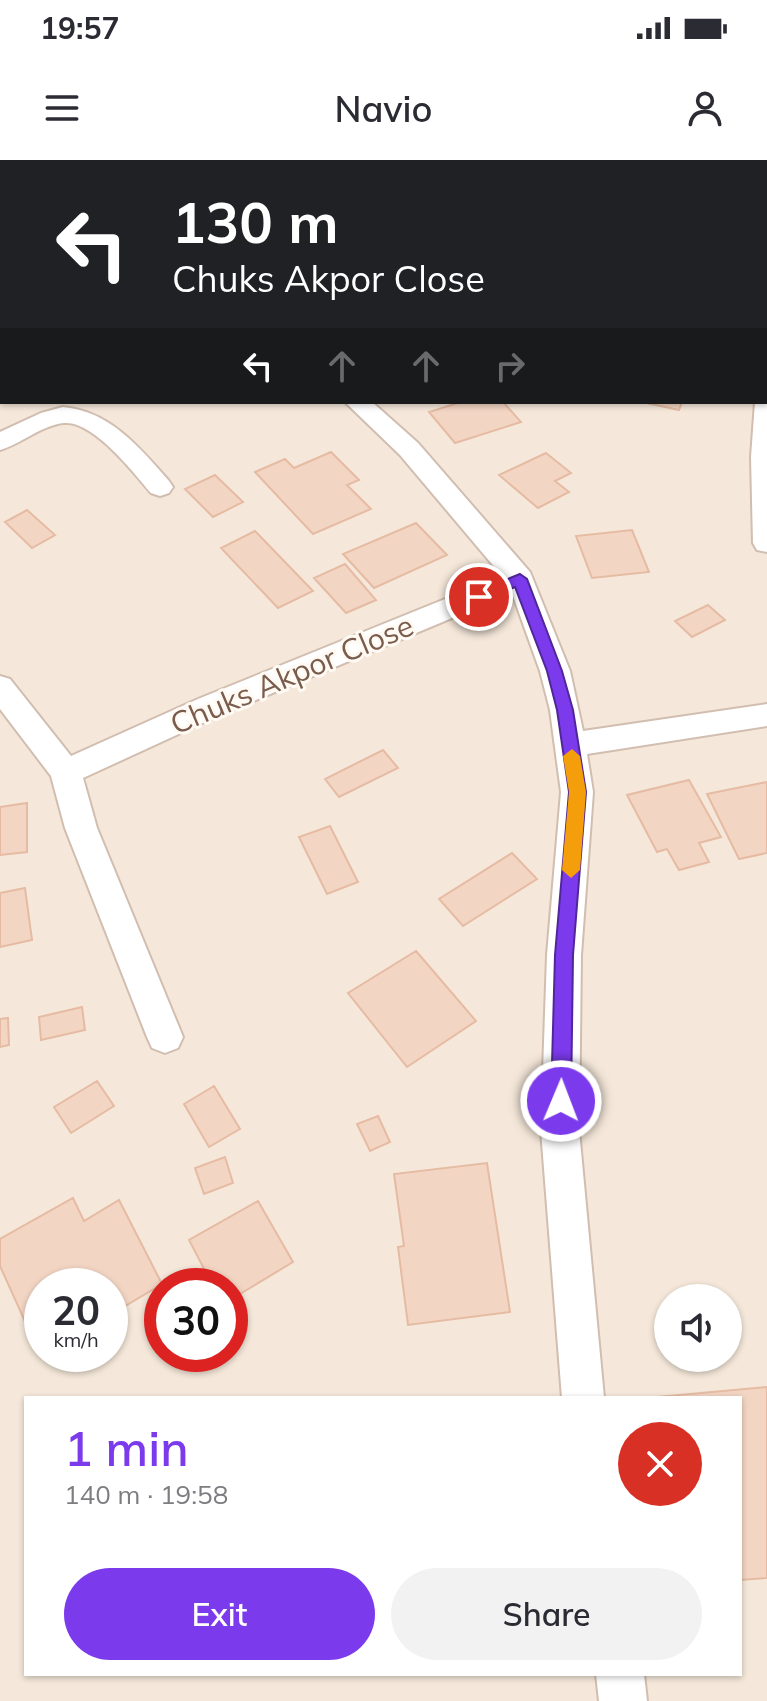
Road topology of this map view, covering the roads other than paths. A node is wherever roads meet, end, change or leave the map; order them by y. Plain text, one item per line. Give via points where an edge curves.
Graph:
1 (365, 404) edge
2 (767, 404) edge
3 (0, 442) edge
4 (160, 487) dead end
5 (767, 543) edge
6 (520, 579) junction
7 (0, 687) edge
8 (767, 715) edge
9 (570, 745) junction
10 (66, 772) junction
11 (165, 1037) dead end
12 (583, 1396) edge
13 (620, 1676) edge
14 (623, 1701) edge

1 - 6 street
2 - 5 street
3 - 4 street via 63,414 93,422
6 - 9 street via 555,671
6 - 10 street, Chuks Akpor Close
7 - 10 street
8 - 9 street
9 - 12 street via 577,792 564,955 560,1130
10 - 11 street via 81,828
13 - 14 street

